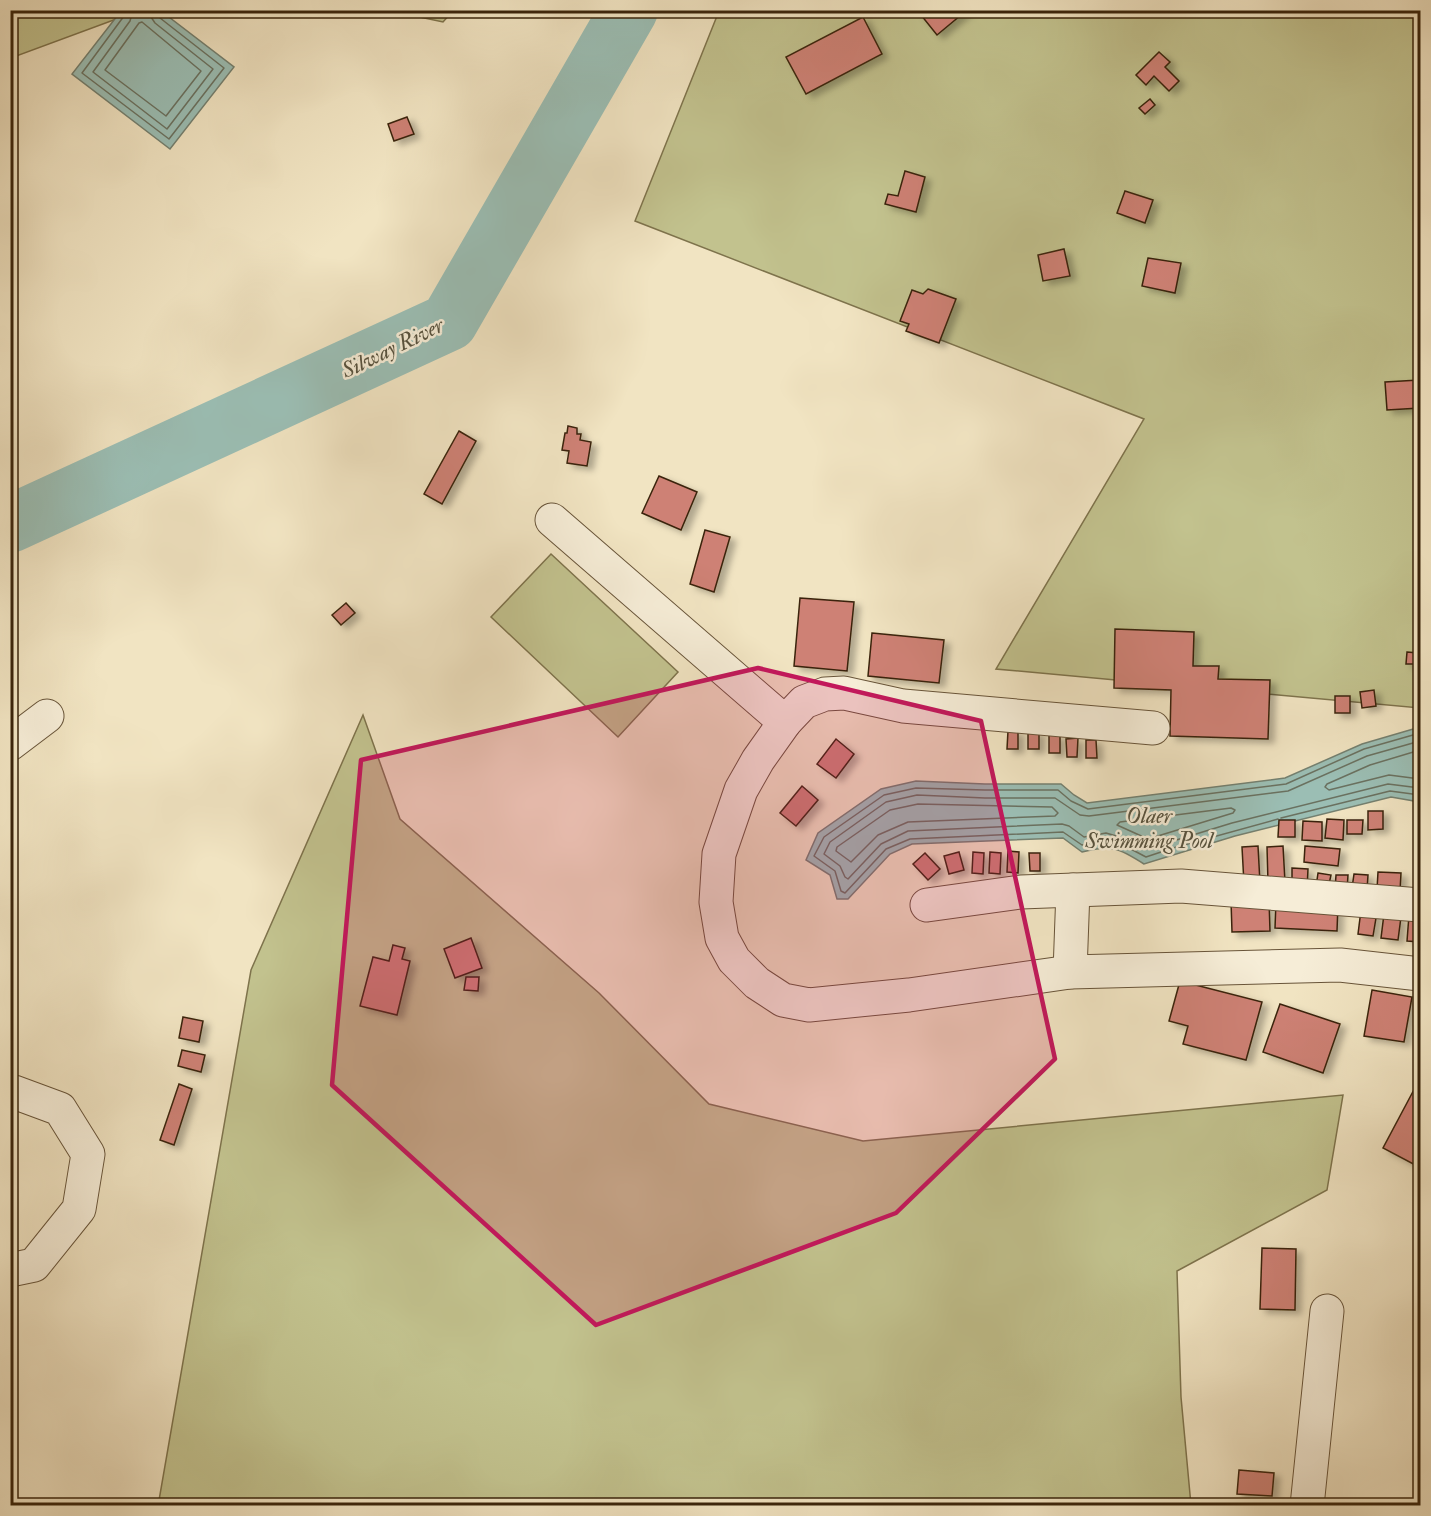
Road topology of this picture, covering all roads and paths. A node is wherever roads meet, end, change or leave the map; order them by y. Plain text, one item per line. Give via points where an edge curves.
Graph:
1 (552, 520) dead end
2 (46, 716) dead end
3 (784, 722) junction
4 (1153, 728) dead end
5 (10, 744) edge
6 (1073, 890) junction
7 (927, 905) dead end
8 (1420, 905) edge
9 (1070, 972) junction
10 (1420, 974) edge
11 (10, 1095) edge
12 (10, 1270) edge
13 (1327, 1311) dead end
14 (1307, 1506) edge

1 - 3 street
2 - 5 street
3 - 4 street via 804,702 825,694 844,693 922,708
3 - 9 street via 741,790 719,854 716,902 722,938 734,960 757,983 783,1000 809,1005
6 - 7 street via 1021,892
6 - 8 street via 1181,886
6 - 9 street
9 - 10 street via 1340,965
11 - 12 street via 14,1092 60,1109 88,1154 79,1209 34,1265
13 - 14 street

